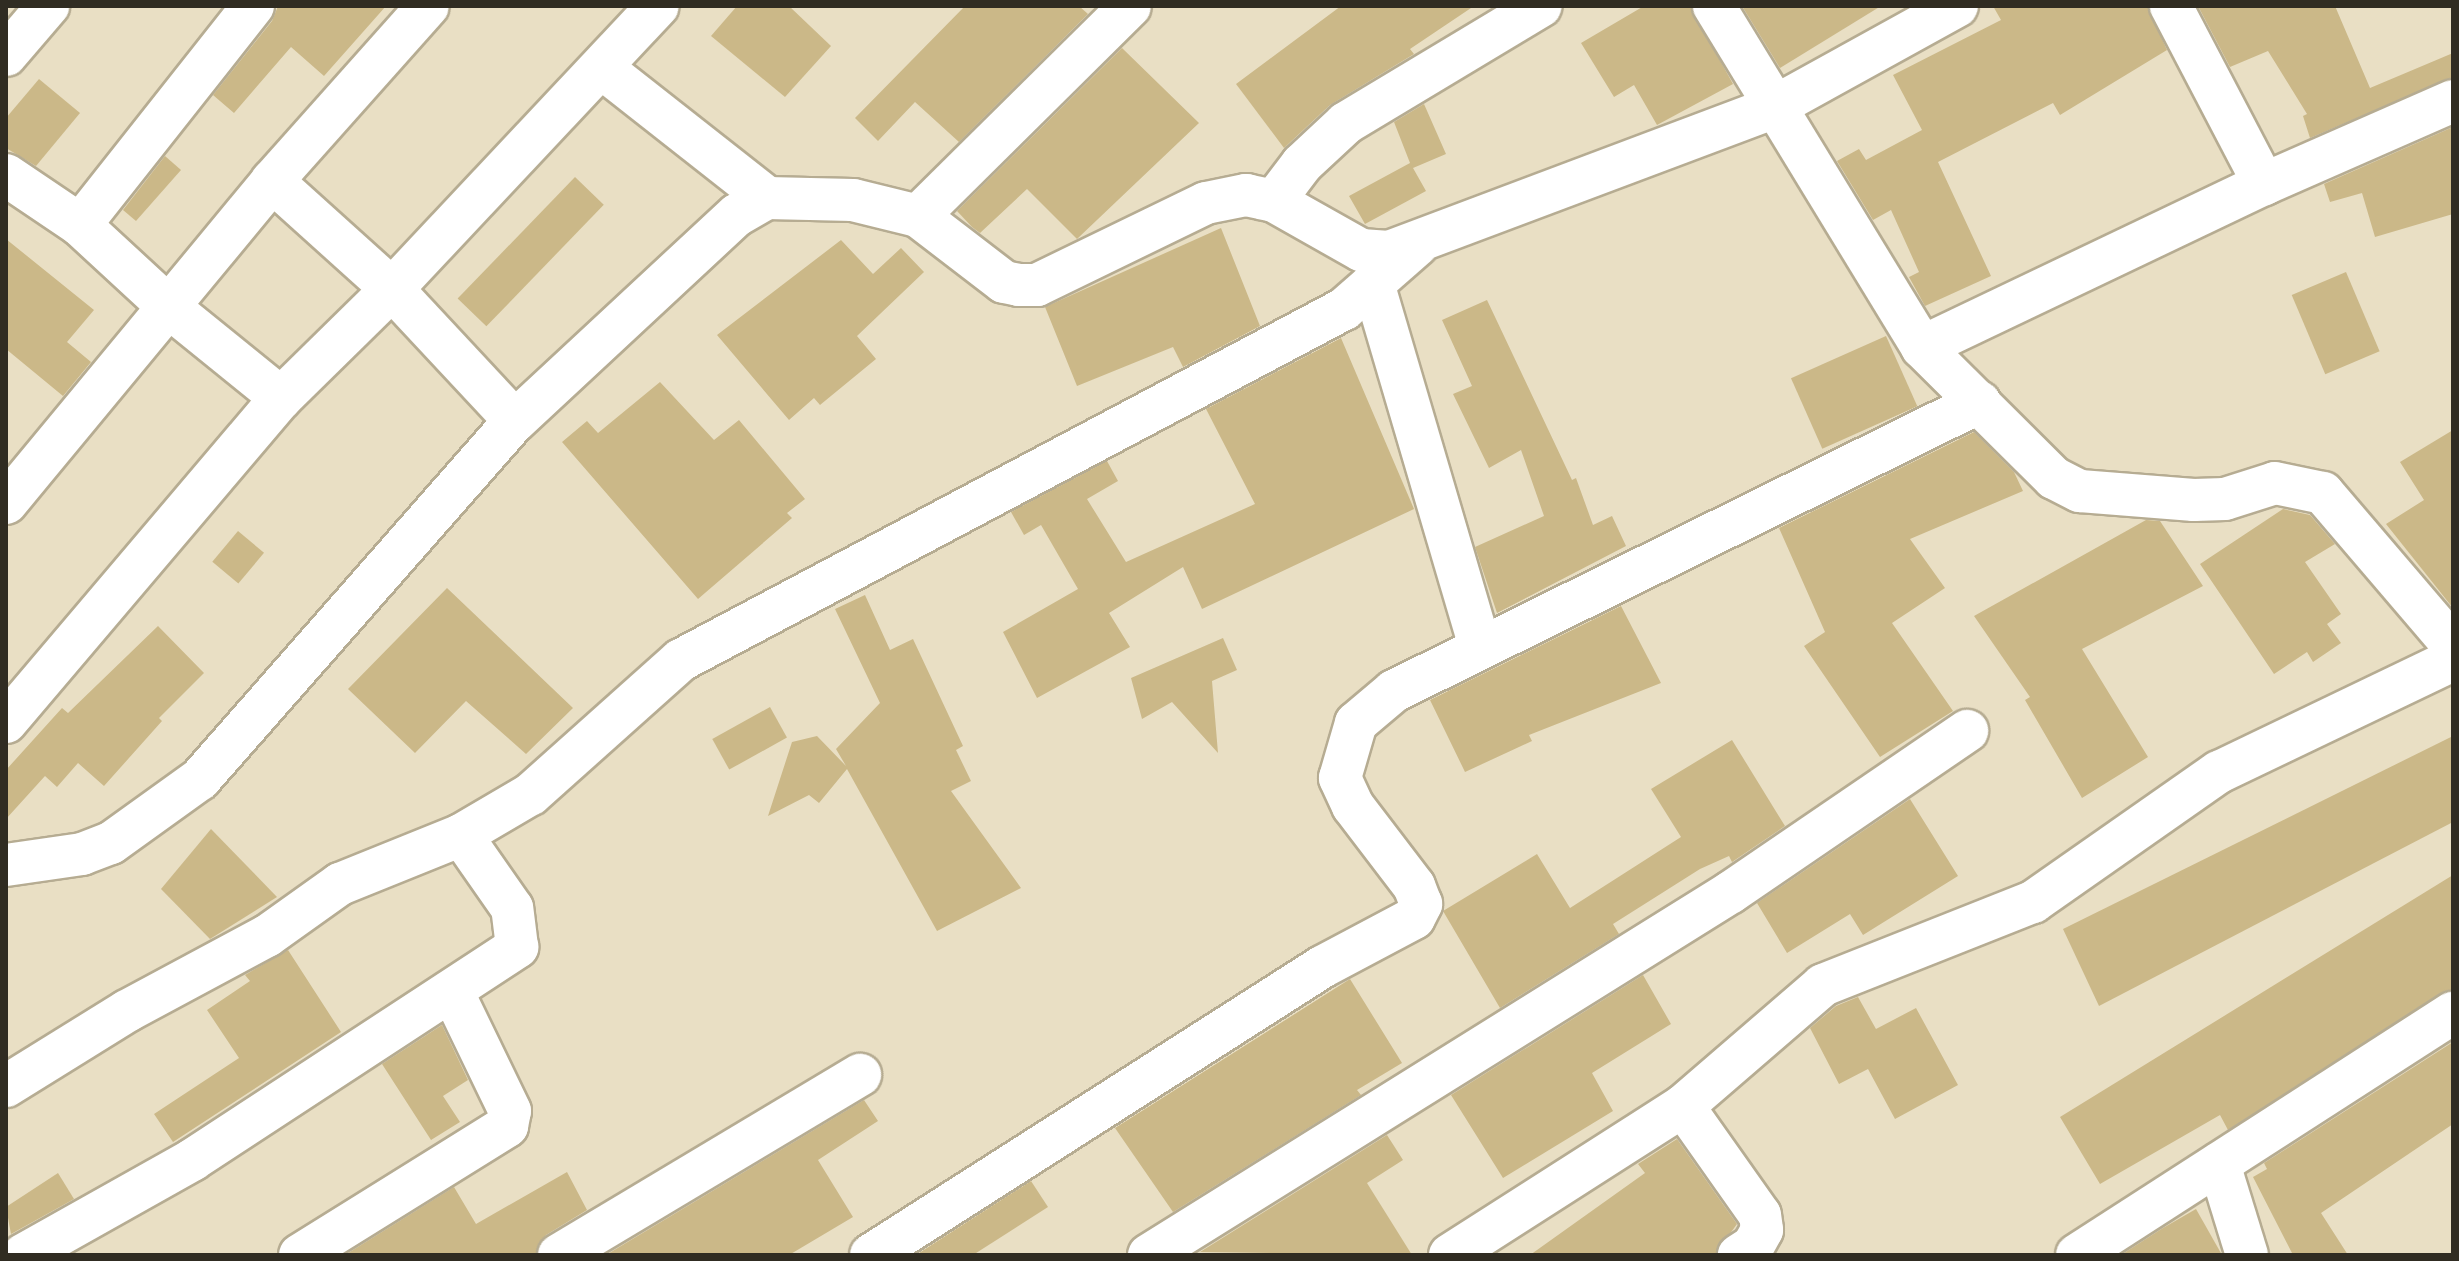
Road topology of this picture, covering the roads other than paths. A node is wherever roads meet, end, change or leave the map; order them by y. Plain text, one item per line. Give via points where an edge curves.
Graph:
1 (48, 6) edge
2 (253, 6) edge
3 (428, 6) edge
4 (658, 6) edge
5 (1130, 6) edge
6 (1541, 6) edge
7 (1714, 6) edge
8 (1957, 6) edge
9 (2171, 6) edge
10 (6, 55) edge
11 (602, 68) junction
12 (2453, 101) edge
13 (1774, 107) junction
14 (6, 175) edge
15 (272, 181) junction
16 (2264, 184) junction
17 (767, 198) junction
18 (1274, 201) junction
19 (918, 216) junction
20 (80, 225) junction
21 (1416, 246) junction
22 (1373, 283) junction
23 (392, 289) junction
24 (170, 308) junction
25 (1922, 347) junction
26 (281, 398) junction
27 (1980, 402) junction
28 (515, 421) junction
29 (6, 503) edge
30 (1479, 644) junction
31 (2453, 645) edge
32 (2453, 660) edge
33 (6, 722) edge
34 (1967, 731) dead end
35 (461, 835) junction
36 (6, 865) edge
37 (452, 991) junction
38 (2453, 1013) edge
39 (860, 1075) dead end
40 (6, 1086) edge
41 (1683, 1106) junction
42 (2219, 1164) junction
43 (23, 1255) edge
44 (300, 1255) edge
45 (559, 1255) edge
46 (871, 1255) edge
47 (1149, 1255) edge
48 (1450, 1255) edge
49 (1739, 1255) edge
50 (2077, 1255) edge
51 (2247, 1255) edge

1 - 10 street
2 - 20 street
3 - 15 street
4 - 11 street
5 - 19 street
6 - 18 street via 1346,123 1302,164
7 - 13 street
8 - 13 street
9 - 16 street
11 - 17 street
11 - 23 street
12 - 16 street
13 - 21 street
13 - 25 street
14 - 20 street
15 - 23 street
15 - 24 street
16 - 25 street
17 - 19 street via 853,200
17 - 28 street via 737,215
18 - 19 street via 1246,195 1206,203 1037,285 1004,282
18 - 21 street via 1361,250 1389,252
20 - 24 street
21 - 22 street
22 - 30 street
22 - 35 street via 1344,309 681,660 531,794
23 - 26 street
23 - 28 street
24 - 26 street
24 - 29 street
25 - 27 street
26 - 33 street
27 - 30 street
27 - 31 street via 2054,478 2080,491 2225,499 2275,483 2323,493
28 - 36 street via 200,779 111,843 82,854
30 - 46 street via 1394,691 1356,723 1345,751 1340,778 1353,806 1414,886 1421,904 1414,918 1322,967
32 - 41 street via 2219,772 2033,902 1823,985
34 - 47 street via 1731,892
35 - 37 street via 512,908 519,939 511,953
35 - 40 street via 340,884 267,936 127,1011
37 - 43 street via 192,1160
37 - 44 street via 510,1111 507,1126
38 - 42 street
39 - 45 street
41 - 48 street
41 - 49 street via 1760,1215 1762,1230 1753,1246
42 - 50 street
42 - 51 street

